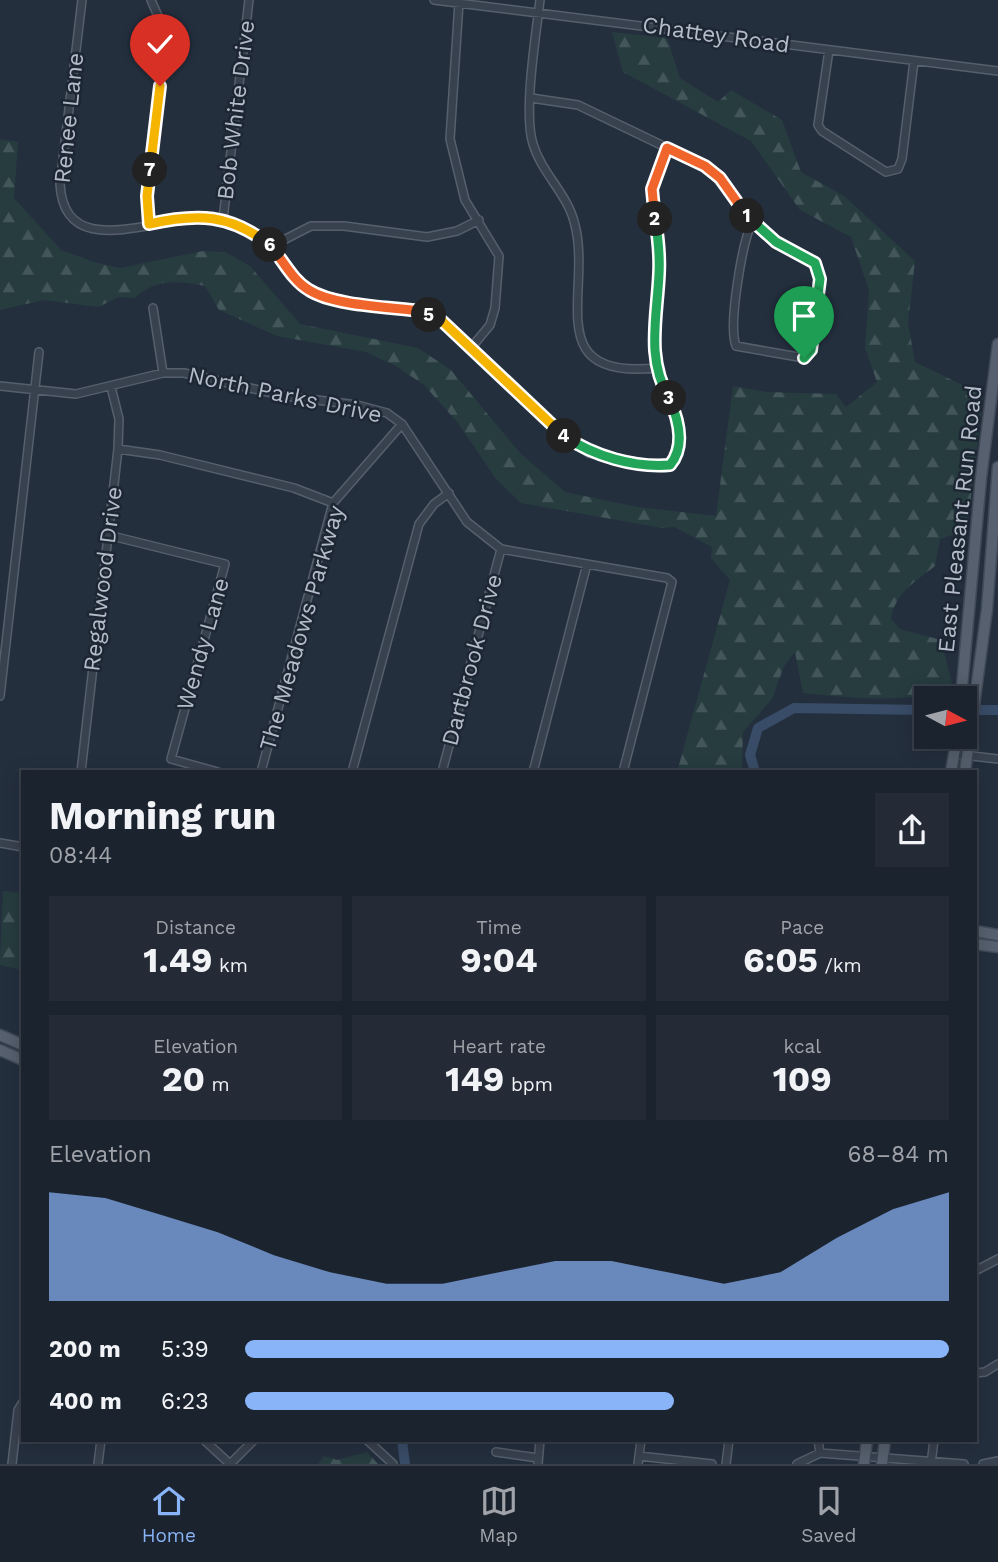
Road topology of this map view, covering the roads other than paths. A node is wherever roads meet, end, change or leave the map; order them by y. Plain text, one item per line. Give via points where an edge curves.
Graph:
1 (82, 0) edge
2 (151, 0) edge
3 (249, 0) edge
4 (434, 0) edge
5 (540, 0) edge
6 (459, 2) junction
7 (539, 12) junction
8 (829, 50) junction
9 (914, 61) junction
10 (998, 71) edge
11 (531, 98) junction
12 (667, 148) junction
13 (223, 219) junction
14 (479, 220) junction
15 (752, 222) junction
16 (149, 224) junction
17 (272, 246) junction
18 (153, 309) dead end
19 (998, 344) edge
20 (471, 348) junction
21 (39, 352) dead end
22 (656, 368) junction
23 (163, 373) junction
24 (0, 386) edge
25 (111, 387) junction
26 (995, 387) edge
27 (35, 391) junction
28 (402, 424) junction
29 (118, 449) junction
30 (998, 467) edge
31 (449, 493) junction
32 (333, 503) junction
33 (108, 536) junction
34 (501, 549) junction
35 (975, 556) junction
36 (992, 557) junction
37 (587, 565) junction
38 (963, 686) edge
39 (0, 696) edge
40 (956, 749) edge
41 (955, 754) junction
42 (968, 755) junction
43 (998, 759) edge
44 (81, 770) edge
45 (211, 770) edge
46 (262, 770) edge
47 (353, 770) edge
48 (443, 770) edge
49 (534, 770) edge
50 (624, 770) edge
51 (951, 770) edge
52 (965, 770) edge
53 (0, 843) edge
54 (21, 846) edge
55 (977, 932) edge
56 (998, 935) edge
57 (977, 944) edge
58 (998, 947) edge
59 (4, 1037) edge
60 (21, 1044) edge
61 (2, 1051) edge
62 (21, 1059) edge
63 (998, 1259) edge
64 (977, 1270) edge
65 (998, 1364) edge
66 (977, 1373) edge
67 (21, 1406) edge
68 (101, 1442) edge
69 (206, 1442) edge
70 (252, 1442) edge
71 (369, 1442) edge
72 (540, 1442) edge
73 (641, 1442) edge
74 (729, 1442) edge
75 (818, 1442) edge
76 (884, 1442) edge
77 (934, 1442) edge
78 (496, 1452) dead end
79 (820, 1453) junction
80 (865, 1459) edge
81 (638, 1460) edge
82 (882, 1460) edge
83 (538, 1461) edge
84 (998, 1461) edge
85 (391, 1462) edge
86 (931, 1463) edge
87 (12, 1464) edge
88 (98, 1464) edge
89 (230, 1464) edge
90 (712, 1464) edge
91 (726, 1464) edge
92 (797, 1464) edge
93 (964, 1464) edge
94 (983, 1464) edge

1 - 16 street, Renee Lane via 61,199 76,220 98,232
2 - 16 street via 165,32 147,196
3 - 13 street, Bob White Drive
4 - 6 street, Chattey Road
5 - 7 street
6 - 7 street, Chattey Road
6 - 14 street via 450,139 466,200
7 - 8 street, Chattey Road
7 - 11 street
8 - 9 street, Chattey Road
8 - 9 street via 818,125 886,172 898,169 902,159
9 - 10 street, Chattey Road
11 - 12 street via 578,105
11 - 22 street via 533,143 575,222 580,273 575,311 578,336 600,362 616,370
12 - 15 street via 720,178
12 - 22 street via 652,189 659,272 653,350
13 - 16 street, Renee Lane
13 - 17 street, Renee Lane via 251,230
14 - 17 street via 457,231 427,237 311,226
14 - 20 street via 499,256 498,286 490,326
15 - 15 street via 745,238 734,326 736,346 804,358 811,350 820,279 815,263 776,242
17 - 20 street, Renee Lane via 309,290 332,299 421,311 442,321
18 - 23 street
19 - 26 main road, East Pleasant Run Road
20 - 22 street, Renee Lane via 561,434 589,453 657,466 670,465 680,425
21 - 27 street
23 - 25 street, North Parks Drive
23 - 28 street, North Parks Drive via 356,405 387,413
24 - 27 street, North Parks Drive
25 - 27 street, North Parks Drive via 76,394
25 - 29 street, Regalwood Drive via 119,419
26 - 35 main road, East Pleasant Run Road
27 - 39 street
28 - 31 street, North Parks Drive
28 - 32 street, The Meadows Parkway
29 - 32 street via 294,488
29 - 33 street, Regalwood Drive
30 - 36 main road, East Pleasant Run Road
31 - 34 street, North Parks Drive via 467,522
31 - 47 street via 419,524
32 - 46 street, The Meadows Parkway
33 - 44 street, Regalwood Drive
33 - 45 street, Wendy Lane via 225,564 171,759
34 - 37 street, North Parks Drive
34 - 48 street, Dartbrook Drive
35 - 36 main road
35 - 38 main road, East Pleasant Run Road
36 - 42 main road, East Pleasant Run Road
37 - 49 street
37 - 50 street, North Parks Drive via 642,572 672,582
40 - 41 main road
41 - 42 street
41 - 51 main road
42 - 43 street
42 - 52 main road, East Pleasant Run Road
53 - 54 street
55 - 56 main road
57 - 58 main road
59 - 60 main road
59 - 61 main road
61 - 62 main road
63 - 64 street
65 - 66 street
67 - 87 street
68 - 88 street
69 - 89 street
70 - 89 street
71 - 85 street
72 - 83 street
73 - 81 street
74 - 91 street
75 - 79 street
76 - 82 main road
77 - 86 street
78 - 83 street
79 - 80 street
79 - 92 street
80 - 82 street
81 - 90 street
82 - 86 street
84 - 94 street
86 - 93 street

